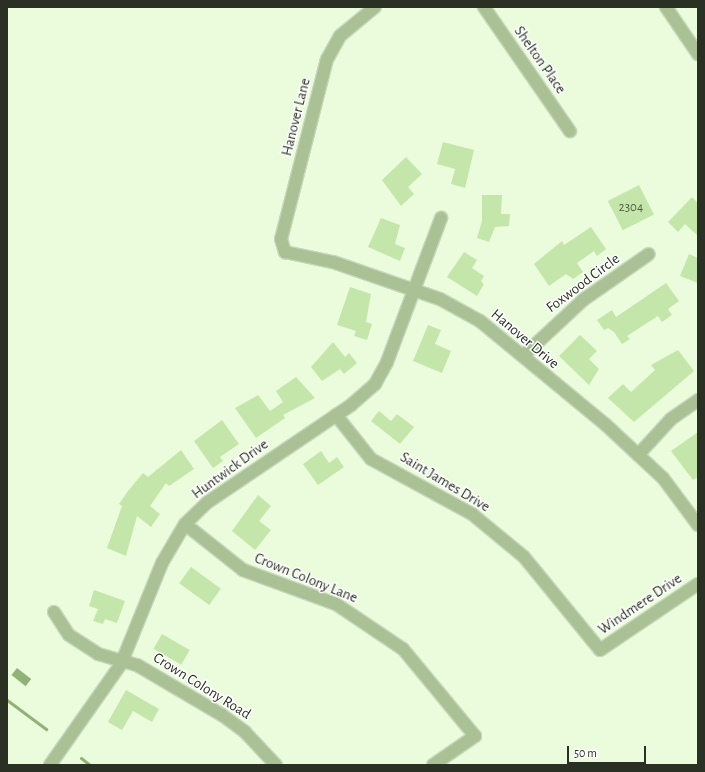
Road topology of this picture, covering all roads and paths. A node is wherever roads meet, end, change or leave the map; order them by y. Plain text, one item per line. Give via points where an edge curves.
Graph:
1 (375, 7) edge
2 (484, 7) edge
3 (666, 7) edge
4 (698, 54) edge
5 (570, 131) dead end
6 (441, 218) dead end
7 (285, 252) joint
8 (649, 254) dead end
9 (415, 290) junction
10 (523, 356) junction
11 (698, 400) edge
12 (336, 415) junction
13 (638, 455) junction
14 (185, 524) junction
15 (698, 526) edge
16 (698, 584) edge
17 (54, 612) dead end
18 (600, 650) joint
19 (121, 664) junction
20 (50, 765) edge
21 (276, 765) edge
22 (434, 765) edge

1 - 7 street, Hanover Lane via 340,36 327,59 281,239
2 - 5 street, Shelton Place
3 - 4 street
6 - 9 street, Huntwick Drive
7 - 9 street, Hanover Drive via 333,262
8 - 10 street, Foxwood Circle via 583,300
9 - 10 street, Hanover Drive via 440,299 480,321
9 - 12 street, Huntwick Drive via 375,384
10 - 13 street, Hanover Drive
11 - 13 street via 670,419
12 - 14 street, Huntwick Drive via 208,502
12 - 18 street, Saint James Drive via 371,459 472,514 524,556
13 - 15 street, Hanover Drive via 663,478
14 - 19 street, Huntwick Drive via 162,563
14 - 22 street, Crown Colony Lane via 243,570 336,604 386,636 421,667 475,736
16 - 18 street, Windmere Drive
17 - 19 street, Crown Colony Road via 69,635 98,654
19 - 20 street, Huntwick Drive
19 - 21 street, Crown Colony Road via 137,665 222,715 245,732

